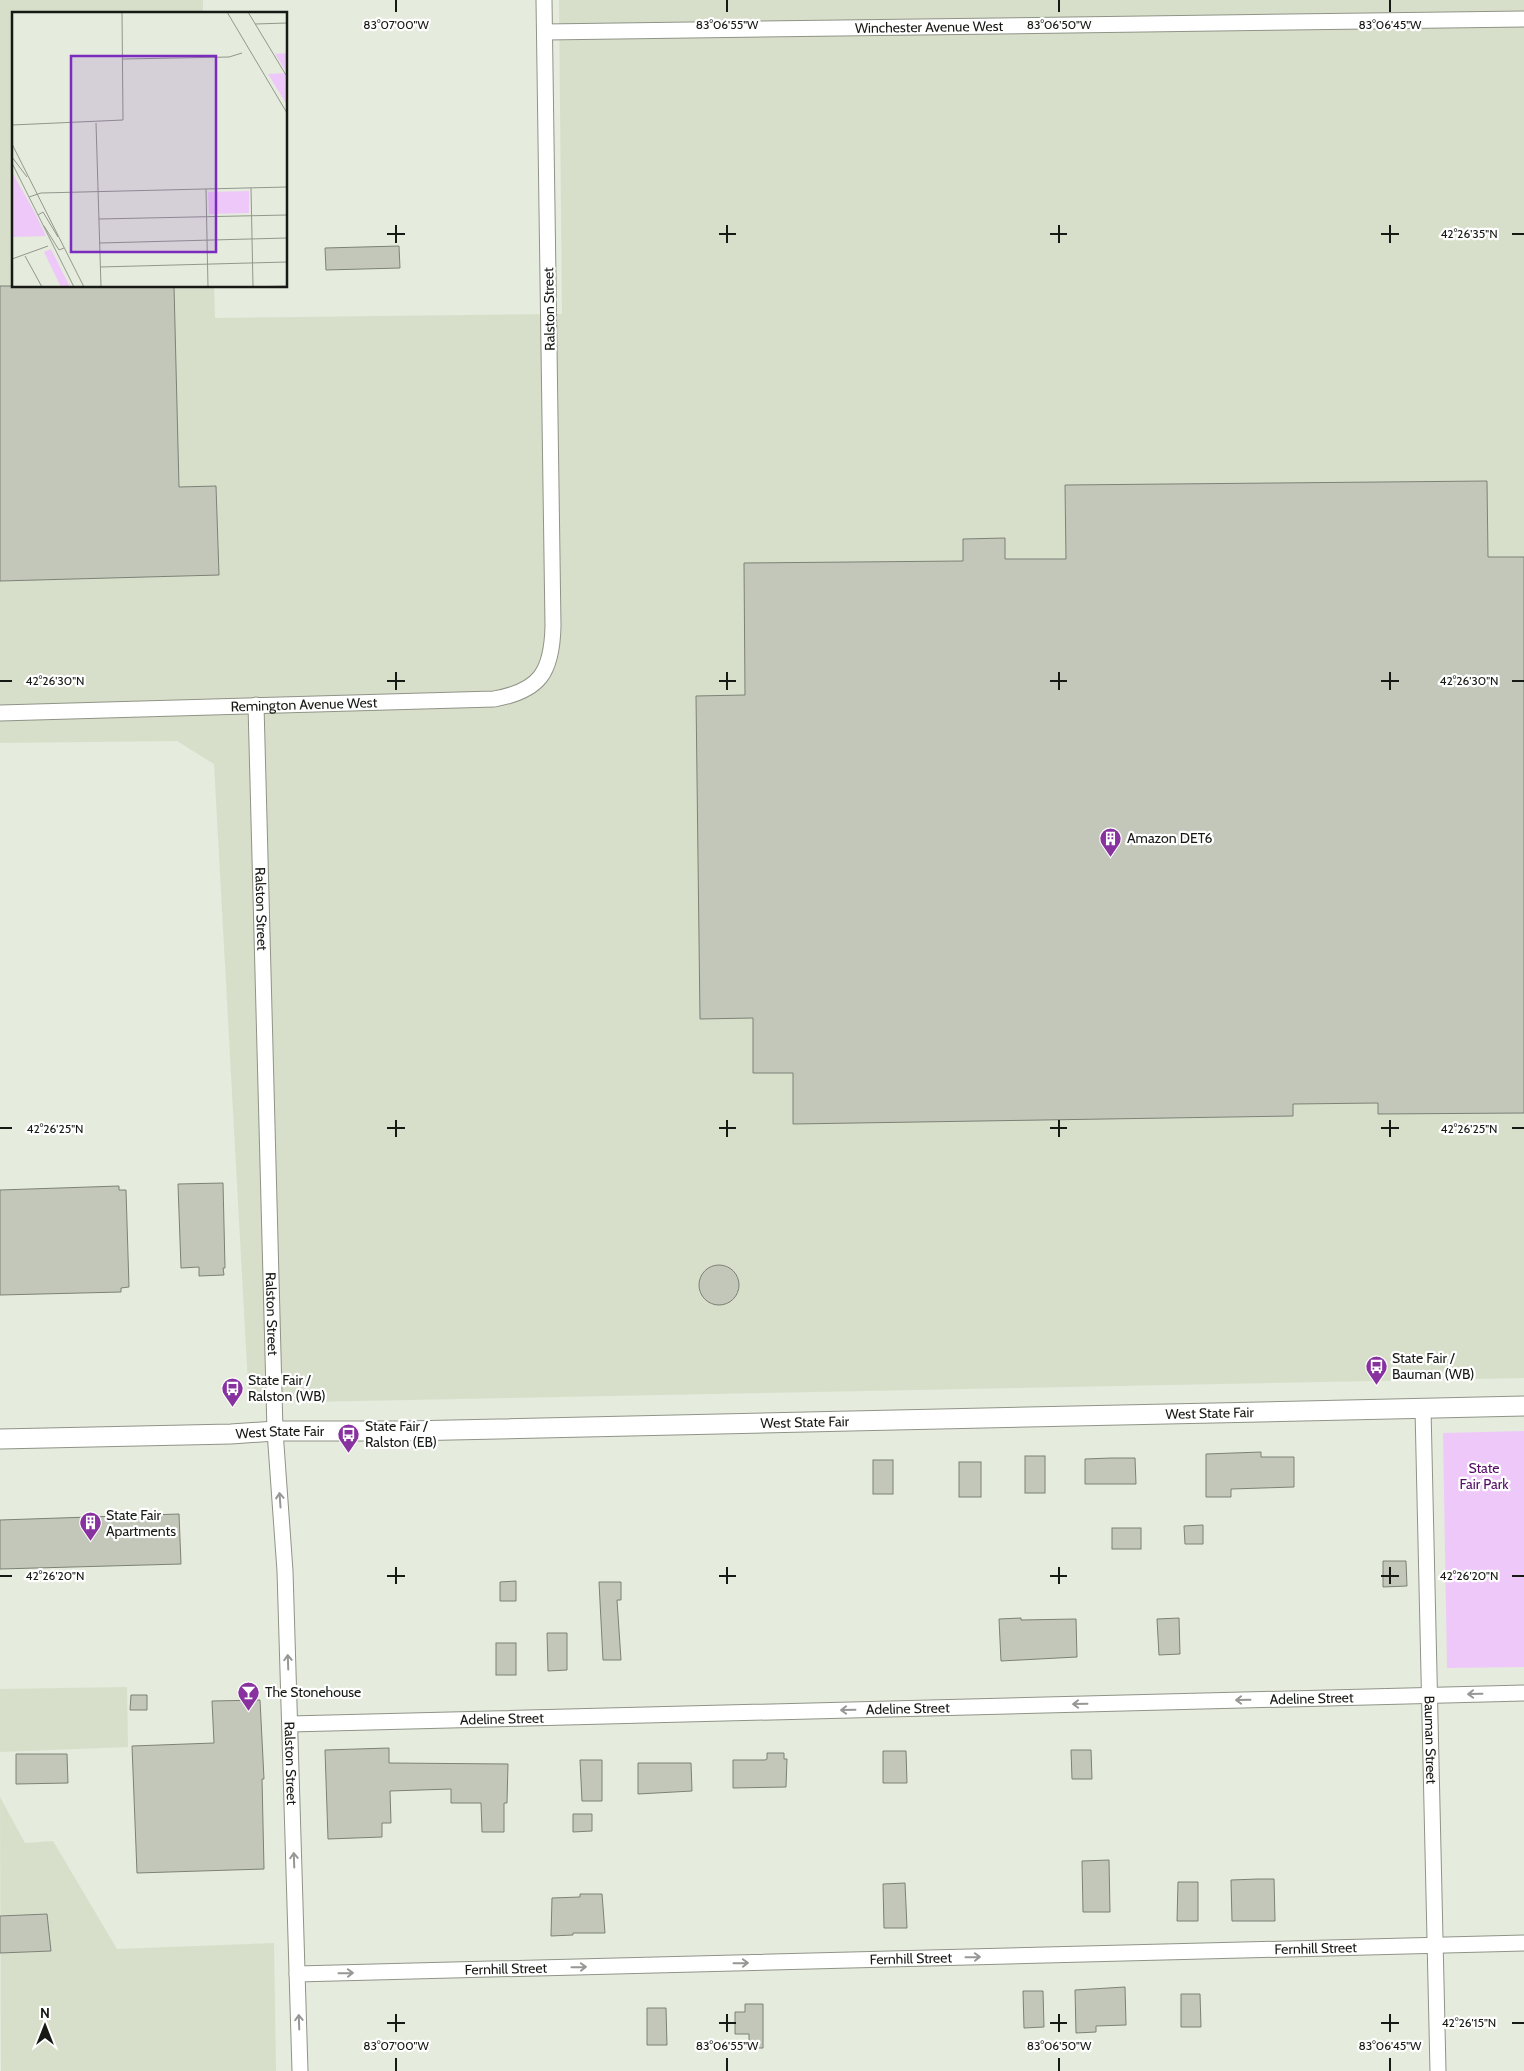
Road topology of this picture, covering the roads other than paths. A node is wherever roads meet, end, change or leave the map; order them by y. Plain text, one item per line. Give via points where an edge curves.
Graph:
1 (544, 0) edge
2 (1524, 19) edge
3 (544, 32) junction
4 (553, 618) joint
5 (256, 705) junction
6 (0, 713) edge
7 (1524, 1406) edge
8 (1423, 1409) junction
9 (275, 1431) junction
10 (0, 1439) edge
11 (1524, 1693) edge
12 (1429, 1696) junction
13 (290, 1724) junction
14 (1524, 1943) edge
15 (1435, 1946) junction
16 (297, 1974) junction
17 (300, 2071) edge
18 (1438, 2071) edge

1 - 3 street, Ralston Street
2 - 3 street, Winchester Avenue West
3 - 4 street, Ralston Street
4 - 5 street, Remington Avenue West via 547,666 530,688 515,695 470,700
5 - 6 street, Remington Avenue West
5 - 9 street, Ralston Street
7 - 8 street, West State Fair
8 - 9 street, West State Fair via 406,1431
8 - 12 street, Bauman Street
9 - 10 street, West State Fair
13 -> 9 street, Ralston Street via 285,1571
11 -> 12 street, Adeline Street
12 -> 13 street, Adeline Street
12 - 15 street, Bauman Street
16 -> 13 street, Ralston Street
14 - 15 street, Fernhill Street
16 -> 15 street, Fernhill Street
15 - 18 street, Bauman Street
17 -> 16 street, Ralston Street

